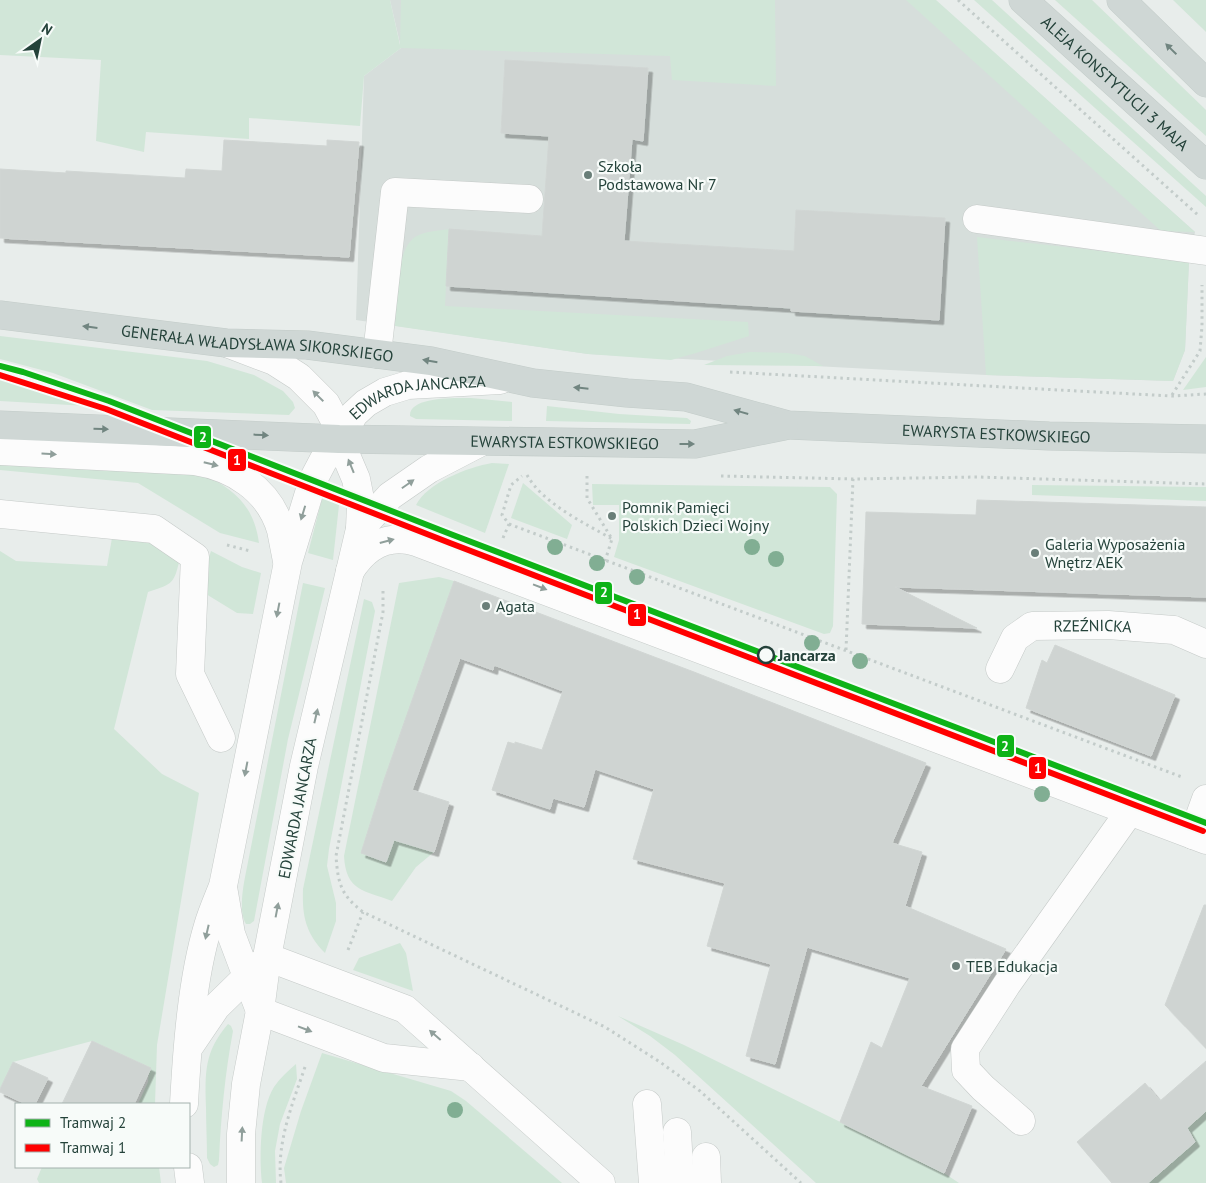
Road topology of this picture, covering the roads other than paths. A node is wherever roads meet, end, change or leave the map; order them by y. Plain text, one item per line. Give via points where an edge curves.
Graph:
1 (1023, 0) edge
2 (1121, 0) edge
3 (1206, 83) edge
4 (1206, 165) edge
5 (529, 199) dead end
6 (977, 219) dead end
7 (1206, 251) edge
8 (0, 315) edge
9 (226, 343) junction
10 (377, 354) junction
11 (512, 379) junction
12 (0, 425) edge
13 (788, 425) junction
14 (1204, 438) edge
15 (340, 439) junction
16 (481, 442) junction
17 (0, 451) edge
18 (0, 514) edge
19 (360, 529) junction
20 (288, 562) junction
21 (350, 571) junction
22 (1206, 644) edge
23 (1000, 669) dead end
24 (221, 738) dead end
25 (1206, 799) edge
26 (1130, 811) junction
27 (1199, 838) edge
28 (223, 886) junction
29 (267, 957) junction
30 (246, 976) junction
31 (260, 1011) junction
32 (188, 1047) junction
33 (471, 1068) junction
34 (184, 1103) edge
35 (647, 1104) dead end
36 (1021, 1121) dead end
37 (677, 1132) dead end
38 (188, 1168) edge
39 (577, 1171) edge
40 (190, 1183) edge
41 (241, 1183) edge
42 (601, 1183) edge
43 (653, 1183) edge
44 (680, 1183) edge

1 - 4 main road, ALEJA KONSTYTUCJI 3 MAJA
3 -> 2 main road
5 - 10 street via 395,192
6 - 7 street
9 -> 8 main road, GENERAŁA WŁADYSŁAWA SIKORSKIEGO
9 - 10 main road, GENERAŁA WŁADYSŁAWA SIKORSKIEGO via 307,345
15 -> 9 street, EDWARDA JANCARZA via 326,404 299,377 274,361
11 -> 10 main road, GENERAŁA WŁADYSŁAWA SIKORSKIEGO via 431,361
13 -> 11 main road, EWARYSTA ESTKOWSKIEGO via 686,397
11 - 15 street, EDWARDA JANCARZA via 408,385 385,392 354,414
12 -> 15 main road
13 - 14 main road, EWARYSTA ESTKOWSKIEGO via 1049,436
16 -> 13 main road, EWARYSTA ESTKOWSKIEGO via 695,444
15 - 16 main road, EWARYSTA ESTKOWSKIEGO
19 -> 15 street, EDWARDA JANCARZA via 359,492
15 -> 20 street, EDWARDA JANCARZA via 313,480
19 -> 16 street via 390,496 429,469
17 -> 20 street via 194,461 228,470 261,494 280,528
18 - 24 street via 154,529 195,557 190,674
19 - 21 street, EDWARDA JANCARZA
20 -> 28 street, EDWARDA JANCARZA
21 -> 26 street via 359,558 379,543 398,538 416,542
29 -> 21 street, EDWARDA JANCARZA via 304,766
22 - 23 street, RZEŹNICKA via 1174,630 1108,625 1032,626 1015,638
25 - 27 street
26 - 27 street
26 - 36 street via 1007,984 965,1050 966,1070
28 - 30 street via 231,934
28 -> 32 street, EDWARDA JANCARZA via 208,926
29 - 30 street
29 - 31 street, EDWARDA JANCARZA
33 -> 29 street via 405,1009
30 - 31 street
30 - 32 street via 216,1007
31 -> 33 street via 384,1058
41 -> 31 street, EDWARDA JANCARZA via 246,1084
32 - 34 street, EDWARDA JANCARZA
33 - 39 street
35 - 43 street
37 - 44 street
38 - 40 street
39 - 42 street

